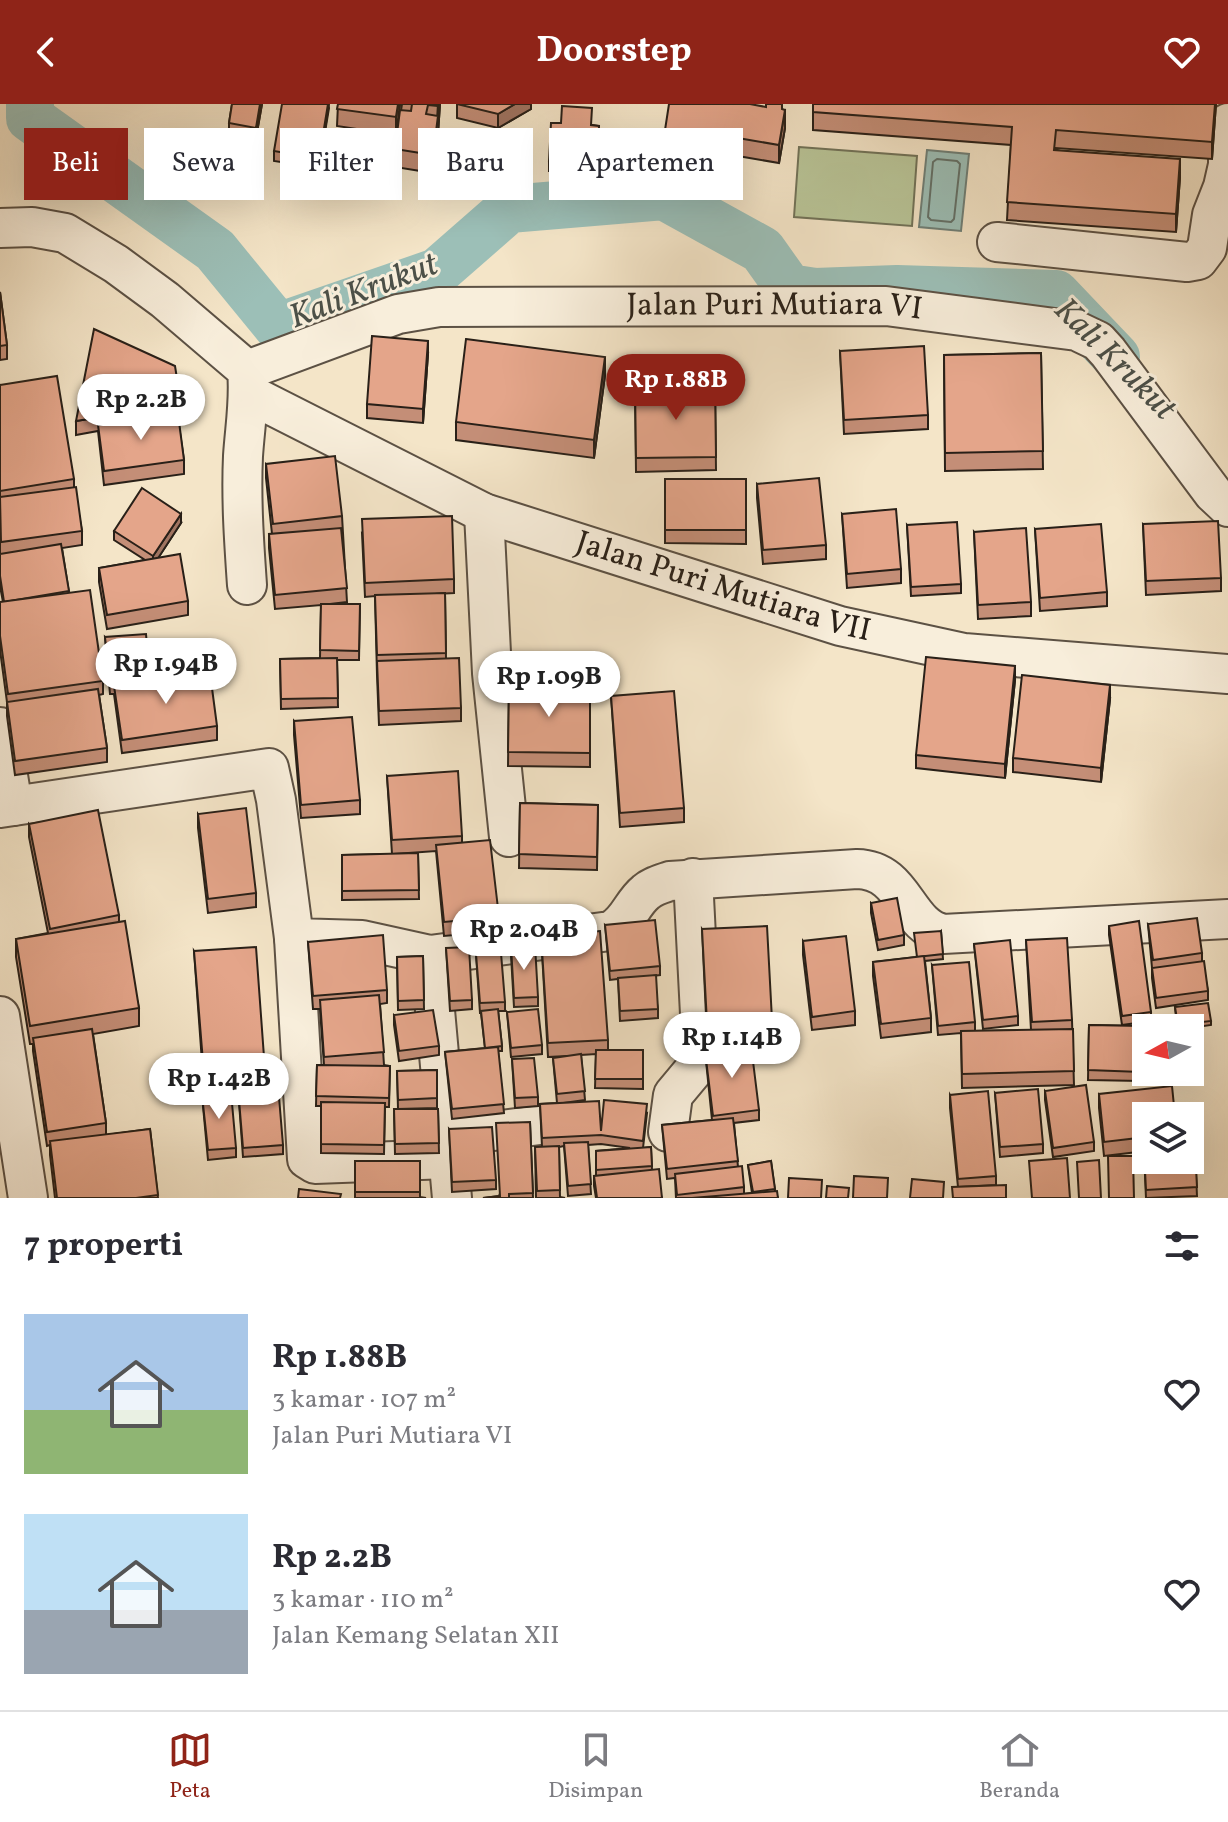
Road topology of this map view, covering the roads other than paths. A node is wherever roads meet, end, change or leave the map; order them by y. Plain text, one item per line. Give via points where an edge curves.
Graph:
1 (1228, 123) edge
2 (0, 228) edge
3 (997, 242) dead end
4 (1218, 249) edge
5 (248, 382) junction
6 (1228, 507) edge
7 (484, 513) junction
8 (247, 585) dead end
9 (1228, 674) edge
10 (0, 727) edge
11 (6, 807) edge
12 (509, 837) dead end
13 (693, 878) junction
14 (1228, 919) edge
15 (294, 938) junction
16 (430, 955) junction
17 (0, 1016) edge
18 (540, 1125) edge
19 (668, 1132) edge
20 (447, 1148) junction
21 (28, 1198) edge
22 (452, 1198) edge

1 - 4 street via 1228,165 1212,215
2 - 5 street, Jalan Puri Mutiara VII via 65,233 116,264 165,300
3 - 4 street via 1187,262
5 - 6 street, Jalan Puri Mutiara VI via 398,314 439,307 886,306 1077,331 1098,341
5 - 7 street, Jalan Puri Mutiara VII
5 - 8 street via 242,515
7 - 9 street, Jalan Puri Mutiara VII via 840,626 900,640 964,653
7 - 12 street via 492,673
10 - 11 street
11 - 15 street via 269,768
13 - 14 street via 869,869 882,874 929,929 943,934
13 - 16 street via 653,886 610,931
13 - 19 street via 702,1053 673,1095
15 - 16 street via 362,940
15 - 20 street via 307,1159 315,1164
16 - 20 street
17 - 21 street
18 - 20 street
20 - 22 street

